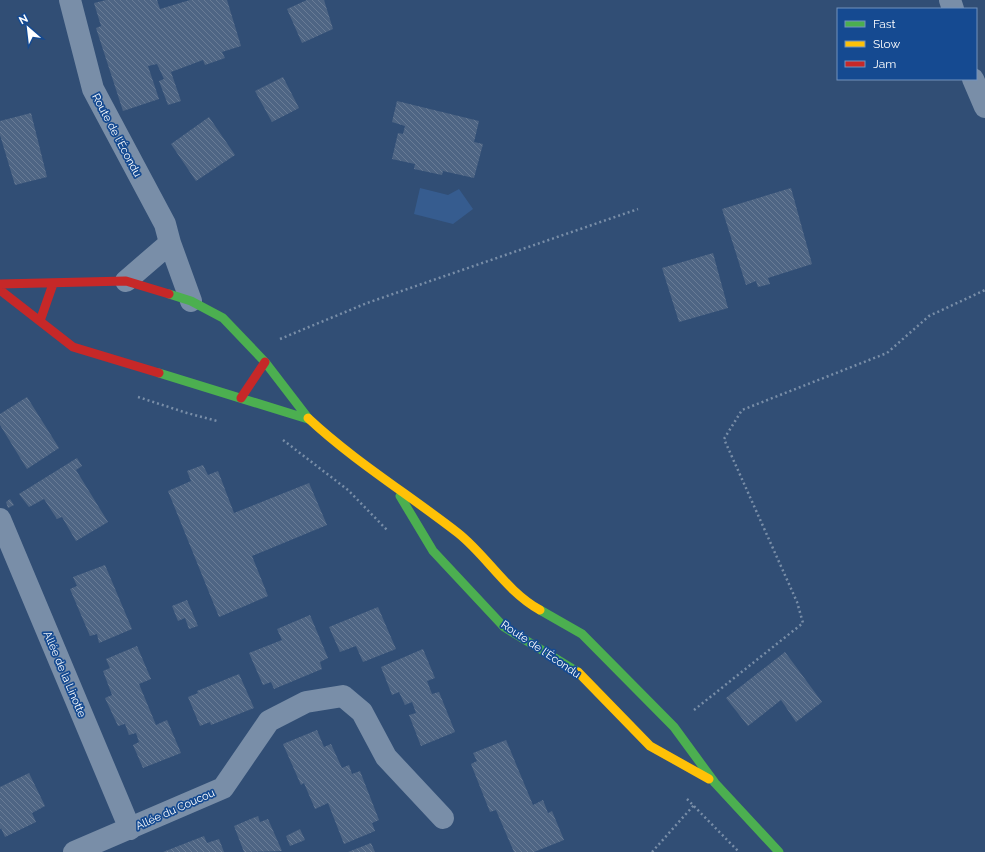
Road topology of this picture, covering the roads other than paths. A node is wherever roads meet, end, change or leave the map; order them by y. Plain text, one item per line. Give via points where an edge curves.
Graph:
1 (70, 0) edge
2 (973, 80) edge
3 (985, 107) edge
4 (170, 243) junction
5 (126, 281) junction
6 (0, 284) edge
7 (53, 284) junction
8 (0, 290) edge
9 (191, 301) junction
10 (40, 321) junction
11 (265, 362) junction
12 (241, 398) junction
13 (308, 419) junction
14 (395, 488) junction
15 (0, 519) edge
16 (715, 783) junction
17 (443, 818) dead end
18 (130, 829) junction
19 (74, 852) edge
20 (779, 852) edge

1 - 4 street, Route de l'Écondu via 93,89 165,224
2 - 3 street
4 - 5 street
4 - 9 street, Route de l'Écondu
5 - 7 street, Route de l'Écondu
5 - 9 street, Route de l'Écondu
6 - 7 street, Route de l'Écondu
7 - 10 street
8 - 10 street, Route de l'Écondu
9 - 11 street, Route de l'Écondu via 223,318
10 - 12 street, Route de l'Écondu via 73,347
11 - 12 street
11 - 13 street, Route de l'Écondu
12 - 13 street, Route de l'Écondu
13 - 14 street, Route de l'Écondu
14 - 16 street, Route de l'Écondu via 459,534 524,601 582,634 674,727
14 - 16 street, Route de l'Écondu via 432,552 504,627 577,671 650,746
15 - 18 street, Allée de la Linotte
16 - 20 street, Route de l'Écondu
17 - 18 street, Allée du Coucou via 386,757 362,712 343,696 306,702 269,721 223,788
18 - 19 street, Allée du Coucou

